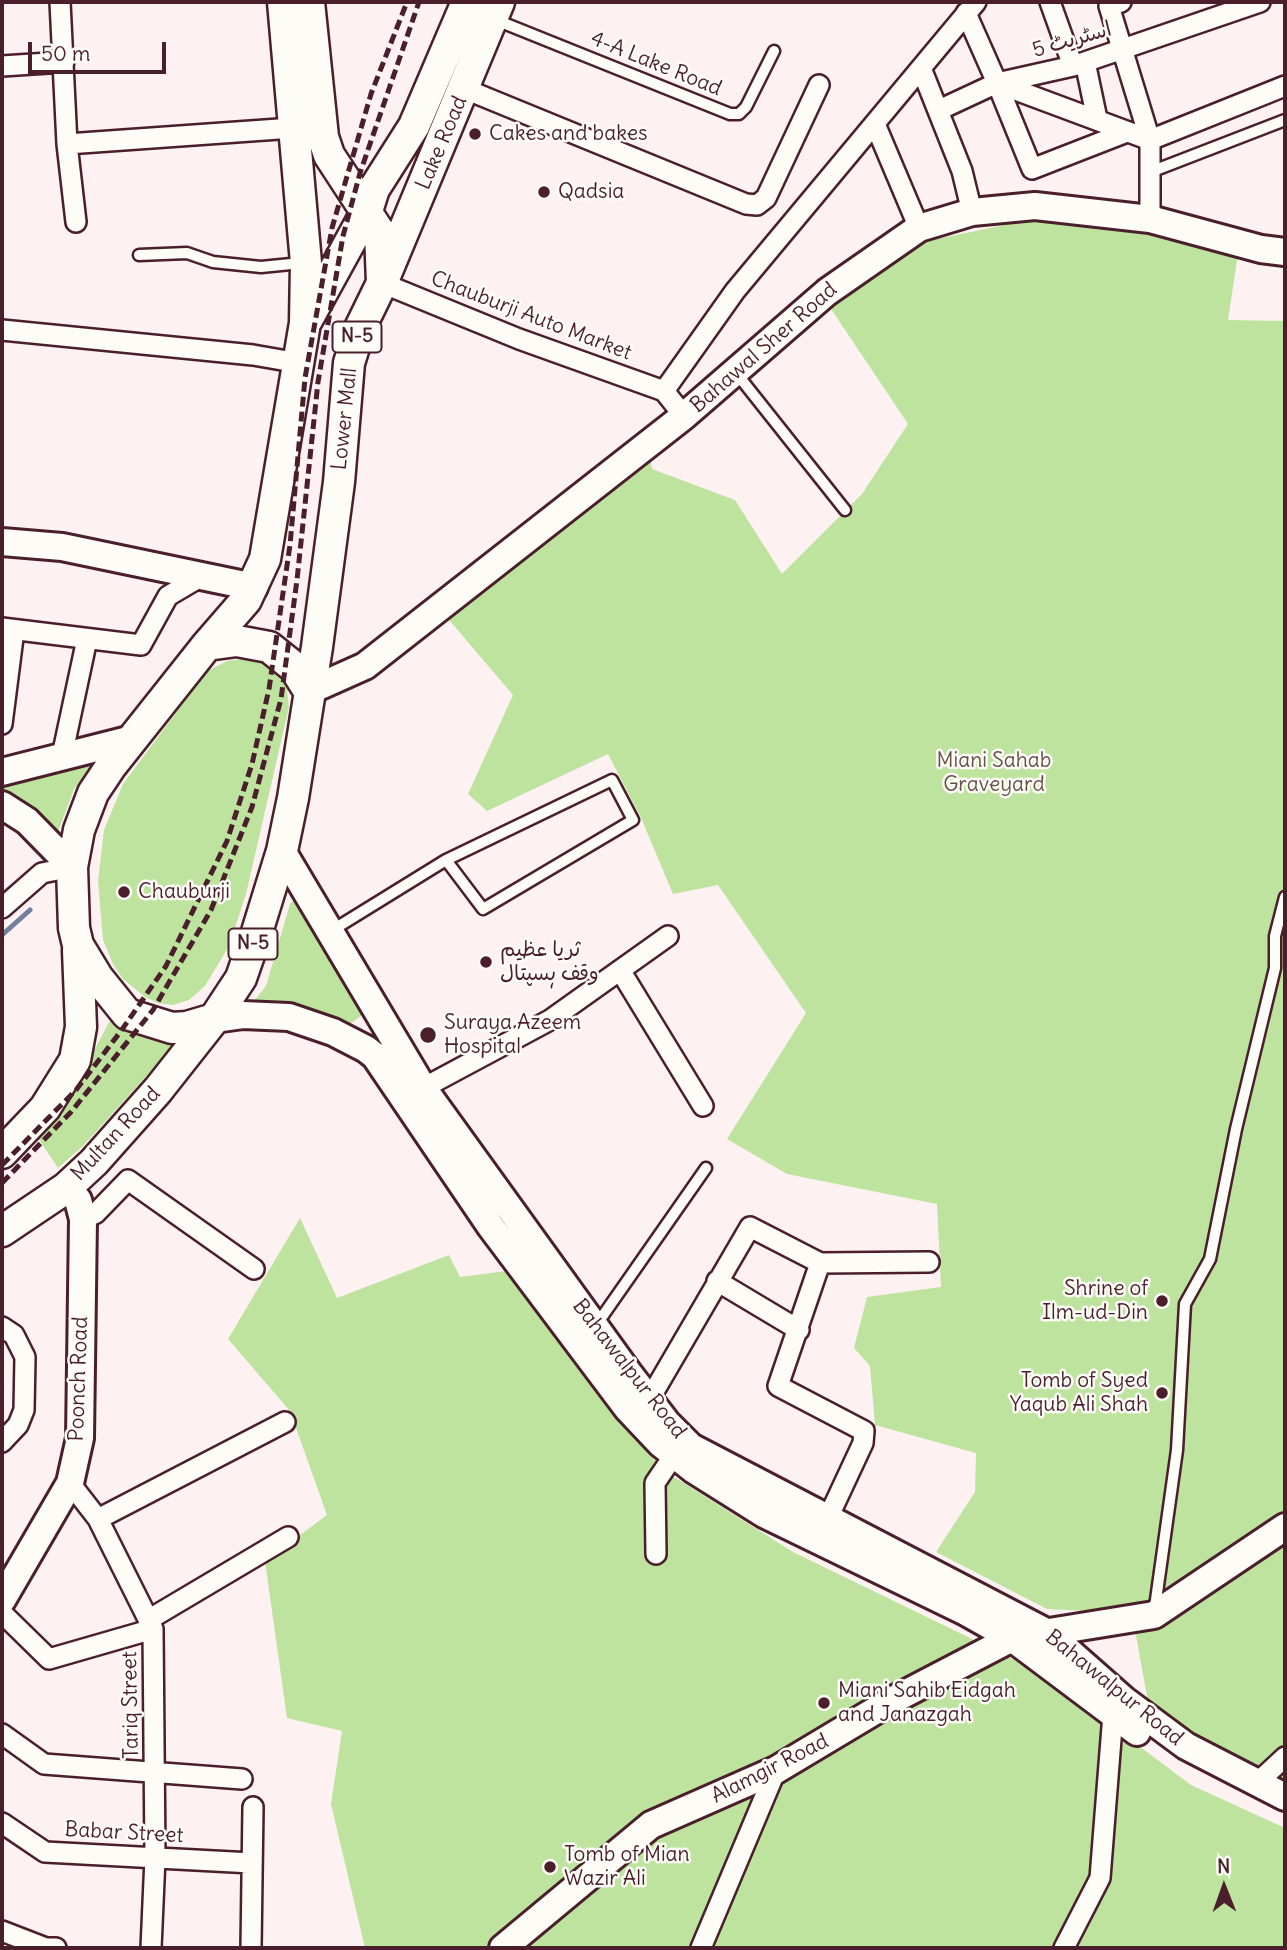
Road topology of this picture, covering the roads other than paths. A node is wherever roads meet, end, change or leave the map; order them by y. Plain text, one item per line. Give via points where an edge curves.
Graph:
1 (60, 2) edge
2 (283, 2) edge
3 (309, 2) edge
4 (467, 2) edge
5 (1050, 2) edge
6 (1121, 2) edge
7 (1260, 2) edge
8 (971, 8) edge
9 (495, 10) edge
10 (1212, 10) edge
11 (1122, 49) junction
12 (774, 51) dead end
13 (64, 62) junction
14 (1079, 64) junction
15 (2, 66) edge
16 (921, 68) junction
17 (997, 83) junction
18 (818, 85) dead end
19 (1285, 86) edge
20 (465, 89) junction
21 (939, 110) junction
22 (1097, 119) junction
23 (1285, 120) edge
24 (874, 124) junction
25 (293, 128) junction
26 (1127, 132) junction
27 (1150, 140) junction
28 (67, 144) junction
29 (1153, 171) junction
30 (367, 211) junction
31 (972, 212) junction
32 (1150, 219) junction
33 (76, 222) dead end
34 (919, 228) junction
35 (1285, 252) edge
36 (139, 255) dead end
37 (306, 263) junction
38 (382, 283) junction
39 (305, 323) junction
40 (2, 330) edge
41 (299, 363) junction
42 (736, 373) junction
43 (664, 391) junction
44 (684, 416) junction
45 (845, 510) dead end
46 (2, 542) edge
47 (202, 576) junction
48 (254, 587) junction
49 (8, 629) edge
50 (87, 639) junction
51 (207, 645) junction
52 (309, 691) junction
53 (2, 723) edge
54 (132, 739) junction
55 (62, 756) junction
56 (2, 772) edge
57 (2, 806) edge
58 (282, 851) junction
59 (446, 860) junction
60 (72, 867) junction
61 (1285, 897) edge
62 (2, 908) edge
63 (330, 931) junction
64 (668, 936) dead end
65 (78, 946) junction
66 (621, 970) junction
67 (214, 1019) junction
68 (423, 1088) junction
69 (703, 1105) dead end
70 (2, 1153) edge
71 (706, 1168) dead end
72 (66, 1188) junction
73 (83, 1219) junction
74 (2, 1231) edge
75 (929, 1262) dead end
76 (820, 1263) junction
77 (254, 1269) dead end
78 (717, 1281) junction
79 (2, 1327) edge
80 (595, 1327) junction
81 (799, 1330) junction
82 (649, 1400) junction
83 (285, 1422) dead end
84 (2, 1442) edge
85 (674, 1455) junction
86 (70, 1483) junction
87 (828, 1518) junction
88 (98, 1519) junction
89 (1285, 1527) edge
90 (288, 1537) dead end
91 (656, 1554) dead end
92 (2, 1600) edge
93 (2, 1613) edge
94 (1154, 1615) junction
95 (151, 1625) junction
96 (1048, 1633) junction
97 (1012, 1638) junction
98 (1114, 1714) junction
99 (2, 1734) edge
100 (1285, 1757) edge
101 (776, 1770) junction
102 (155, 1773) junction
103 (242, 1779) dead end
104 (1257, 1783) junction
105 (1285, 1797) edge
106 (253, 1807) dead end
107 (1285, 1814) edge
108 (2, 1823) edge
109 (155, 1858) junction
110 (252, 1863) junction
111 (2, 1931) edge
112 (56, 1948) edge
113 (151, 1948) edge
114 (251, 1948) edge
115 (503, 1948) edge
116 (701, 1948) edge
117 (1064, 1948) edge

1 - 13 street
2 - 25 main road, N-5
3 - 30 main road, Lower Mall / N-5 via 323,137 329,155
4 - 30 main road via 414,126 374,189
5 - 14 street
6 - 11 street via 1109,6
7 - 10 street, اسٹریٹ 5
8 - 16 street
8 - 17 street
9 - 12 lane, 4-A Lake Road via 730,114 739,114 746,107
9 - 20 main road, Lake Road
10 - 11 street, اسٹریٹ 5
11 - 14 street, اسٹریٹ 5
11 - 27 street
13 - 15 street
13 - 28 street
14 - 17 street, اسٹریٹ 5
14 - 22 street
16 - 21 street
16 - 24 street
17 - 21 street, اسٹریٹ 5
17 - 22 street
17 - 26 street via 1032,169
18 - 20 street via 766,198 757,205
19 - 27 street
20 - 38 main road, Lake Road
21 - 31 street
22 - 26 street
23 - 29 lane
24 - 34 street
24 - 43 street via 735,291
25 - 28 street
25 - 37 main road, N-5
26 - 27 street
27 - 29 street
28 - 33 street
29 - 32 street
30 - 38 main road, Lower Mall / N-5 via 380,233
30 - 39 main road
31 - 32 main road, Bahawal Sher Road via 1035,206
31 - 34 main road, Bahawal Sher Road
32 - 35 main road, Bahawal Sher Road
34 - 42 main road, Bahawal Sher Road via 827,292
36 - 37 lane via 187,254 261,267
37 - 39 main road, N-5
38 - 43 street, Chauburji Auto Market
38 - 52 main road, Lower Mall / N-5 via 349,363 339,482
39 - 41 main road, N-5
40 - 41 street
41 - 48 main road, N-5 via 265,559
42 - 44 main road, Bahawal Sher Road
42 - 45 lane
43 - 44 street
44 - 52 main road, Bahawal Sher Road via 365,666
46 - 47 main road via 62,547
47 - 48 main road
47 - 50 street via 168,596 141,645
48 - 51 main road, N-5
49 - 50 street
49 - 53 street
50 - 55 street
51 - 52 main road via 244,641 269,647 294,667
51 - 54 main road, N-5
52 - 58 main road, N-5
54 - 55 main road
54 - 60 main road, N-5 via 93,793
55 - 56 main road
57 - 60 main road via 27,821
58 - 63 main road, Bahawalpur Road
58 - 67 main road, N-5 via 241,978
59 - 59 lane via 612,780 633,820 483,909
59 - 63 lane
60 - 62 street via 42,873
60 - 65 main road, N-5 via 71,905
61 - 94 lane via 1275,936 1275,968 1210,1259 1185,1304 1177,1450
63 - 68 main road, Bahawalpur Road
64 - 66 street
65 - 67 main road, N-5 via 127,1014 172,1028
65 - 70 main road, N-5 via 81,1027 75,1060 45,1108
66 - 68 street via 550,1020
66 - 69 street
67 - 72 main road, Multan Road / N-5 via 128,1126
67 - 85 main road, Bahawalpur Road via 289,1017 351,1039 375,1056 491,1227 619,1397
68 - 80 main road, Bahawalpur Road
71 - 80 lane
72 - 73 main road, Poonch Road via 78,1200
72 - 74 main road, Multan Road / N-5
73 - 77 street via 96,1213 128,1180
73 - 86 main road, Poonch Road via 80,1438
75 - 76 street
76 - 78 street via 750,1227
76 - 81 street
78 - 81 street
78 - 82 street
79 - 84 street via 14,1335 24,1357 24,1410 18,1425
80 - 82 main road, Bahawalpur Road
81 - 87 street via 778,1386 864,1431 863,1443
82 - 87 main road, Bahawalpur Road via 691,1447
83 - 88 street
85 - 91 street via 655,1483
85 - 97 main road, Bahawalpur Road via 775,1520
86 - 88 street, Tariq Street
86 - 92 main road, Poonch Road
87 - 96 main road, Bahawalpur Road
88 - 95 street, Tariq Street
89 - 94 main road, Alamgir Road
90 - 95 street
93 - 95 street via 49,1659
94 - 96 main road, Alamgir Road
95 - 102 street, Tariq Street
96 - 97 main road, Alamgir Road
96 - 104 main road, Bahawalpur Road via 1124,1700 1186,1746
97 - 98 main road, Bahawalpur Road
97 - 101 main road, Alamgir Road via 893,1700
98 - 107 main road, Bahawalpur Road via 1178,1762
98 - 117 street via 1100,1878
99 - 102 street via 44,1765
100 - 104 street
101 - 115 main road, Alamgir Road via 651,1825
101 - 116 street
102 - 103 street
102 - 109 street, Tariq Street
104 - 105 main road, Bahawalpur Road
106 - 110 street
108 - 109 street, Babar Street via 45,1852
109 - 110 street, Babar Street
109 - 113 street, Tariq Street
110 - 114 street
111 - 112 street

